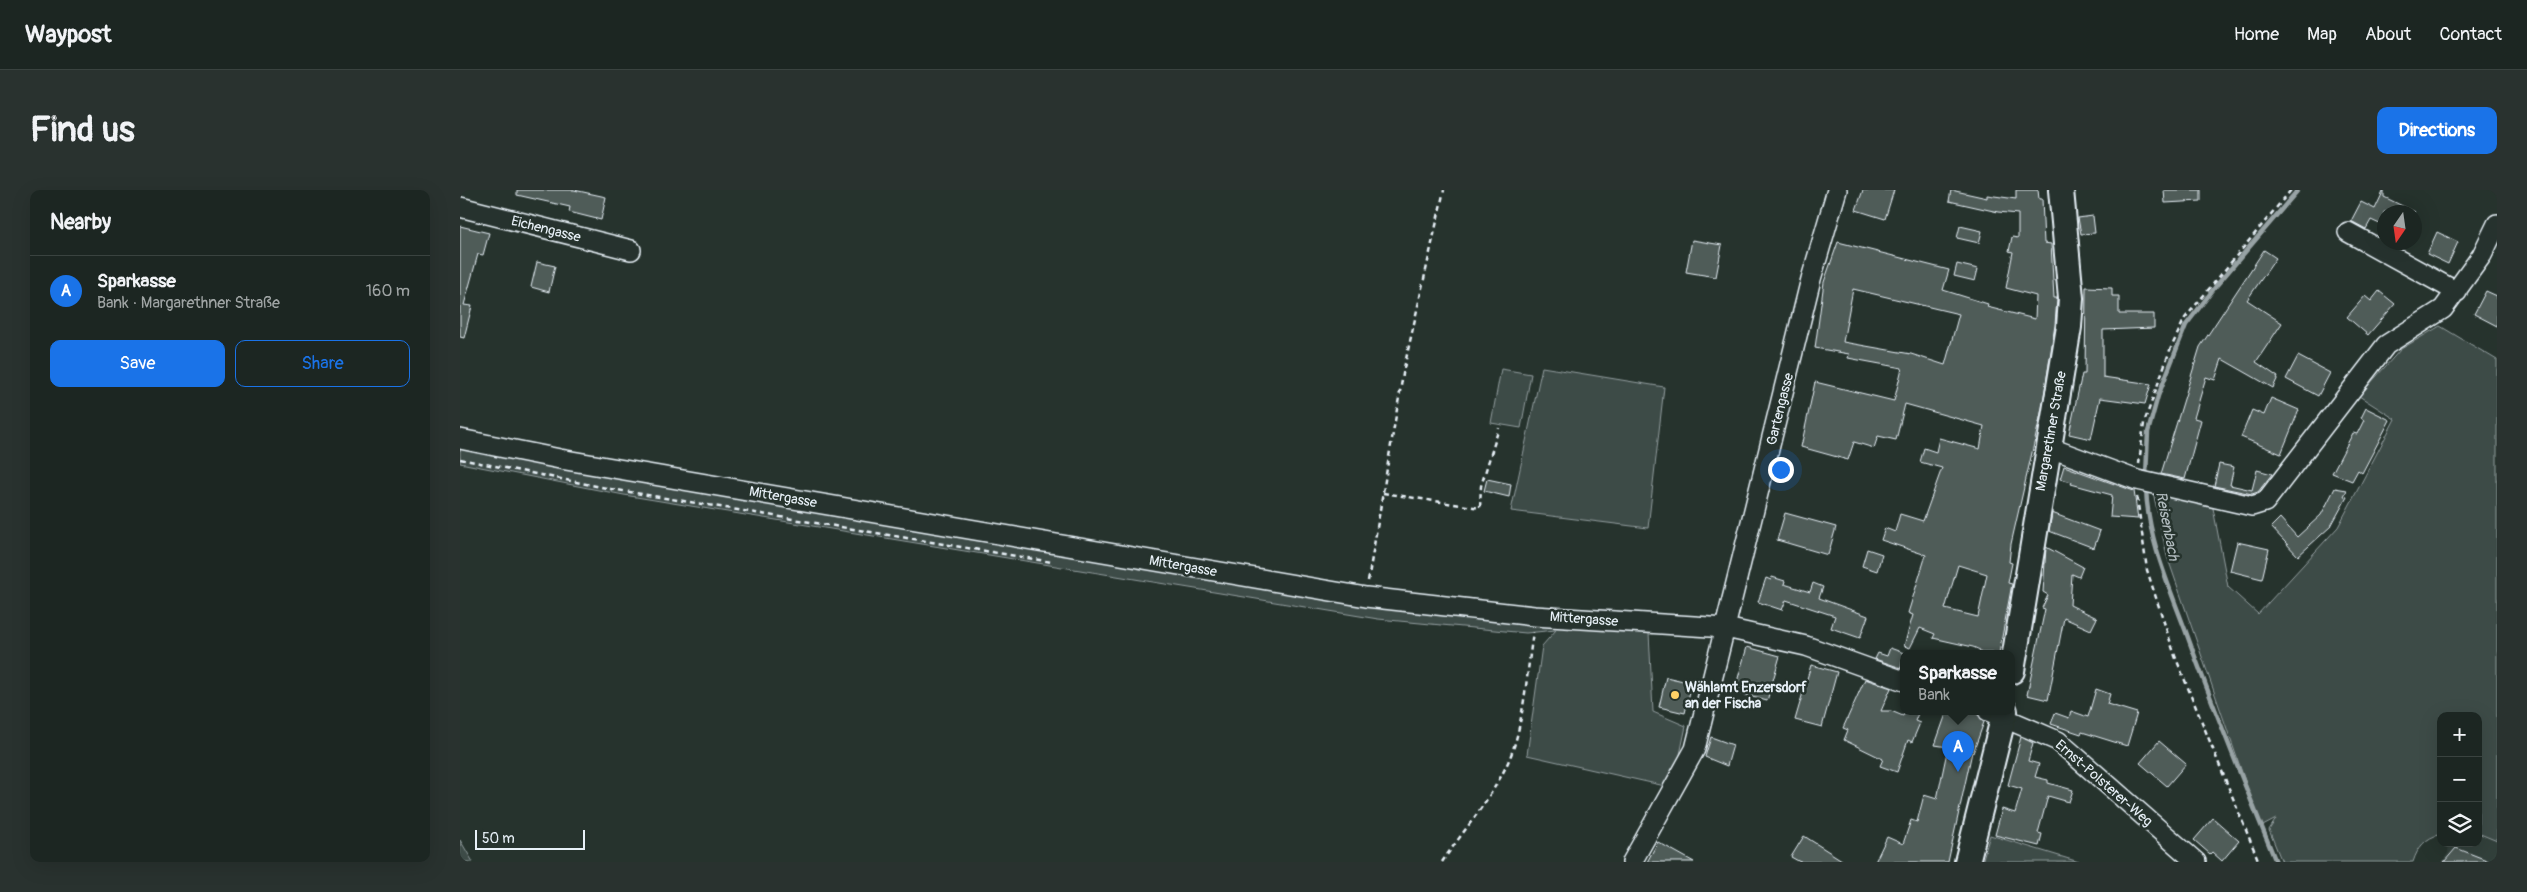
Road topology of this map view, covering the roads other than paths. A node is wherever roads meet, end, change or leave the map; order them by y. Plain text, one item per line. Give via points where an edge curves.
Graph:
1 (1837, 190) edge
2 (2061, 190) edge
3 (460, 207) edge
4 (2497, 224) edge
5 (2348, 232) dead end
6 (631, 250) dead end
7 (2489, 260) edge
8 (2457, 292) junction
9 (460, 439) edge
10 (2048, 447) junction
11 (1726, 628) junction
12 (2015, 652) edge
13 (1900, 680) edge
14 (1999, 715) edge
15 (2003, 715) edge
16 (1632, 862) edge
17 (1968, 862) edge
18 (2196, 862) edge

1 - 11 street, Gartengasse via 1811,279
2 - 10 main road, Margarethner Straße via 2070,318
3 - 6 street, Eichengasse
4 - 7 street
5 - 8 street
7 - 8 street
8 - 10 street via 2443,309 2386,345 2265,502 2252,506 2155,485
9 - 11 street, Mittergasse via 560,459 1366,597 1534,616
10 - 12 main road, Margarethner Straße
11 - 13 street, Mittergasse via 1806,646
11 - 16 street, Gartengasse via 1695,749
14 - 17 main road
15 - 18 street, Ernst-Polsterer-Weg via 2058,741

